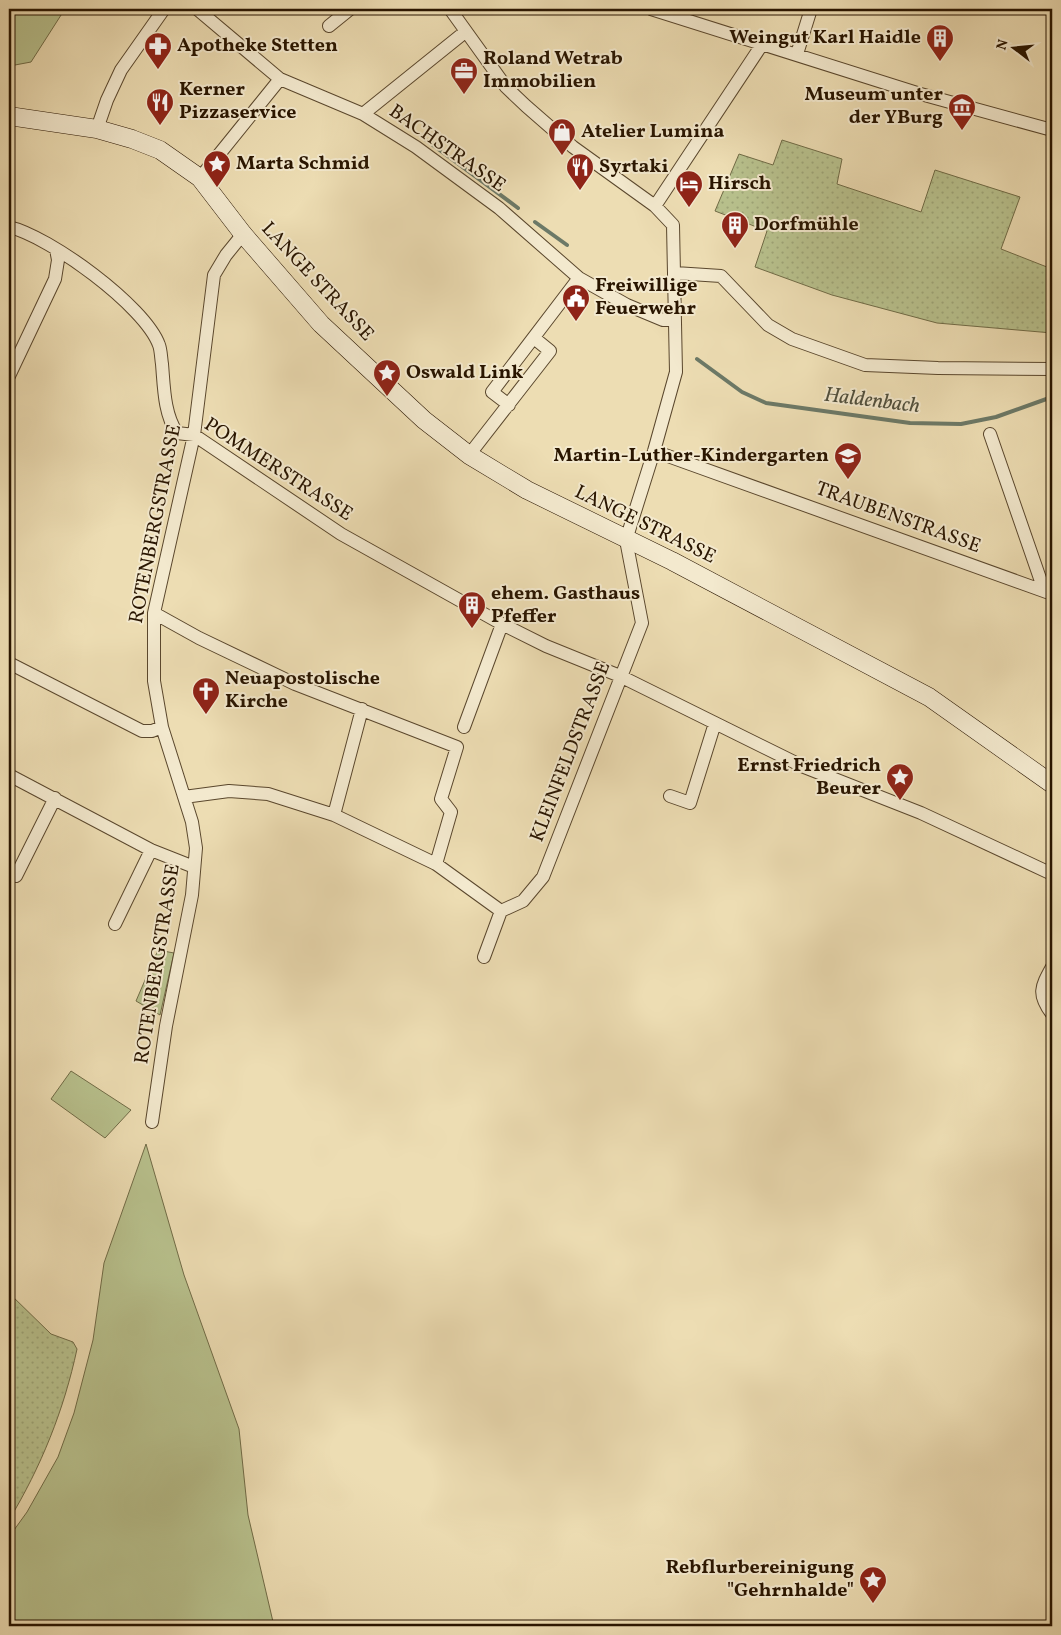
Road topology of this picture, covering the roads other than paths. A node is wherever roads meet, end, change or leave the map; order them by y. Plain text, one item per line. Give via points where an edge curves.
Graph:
1 (164, 9) edge
2 (197, 9) edge
3 (350, 9) edge
4 (450, 9) edge
5 (651, 9) edge
6 (811, 9) edge
7 (329, 26) dead end
8 (463, 34) junction
9 (762, 44) junction
10 (797, 54) junction
11 (280, 79) junction
12 (363, 114) junction
13 (9, 116) edge
14 (97, 129) junction
15 (1052, 130) edge
16 (200, 178) junction
17 (655, 206) junction
18 (9, 227) edge
19 (243, 234) junction
20 (56, 249) junction
21 (675, 273) junction
22 (579, 278) junction
23 (674, 320) junction
24 (534, 338) junction
25 (1052, 369) edge
26 (9, 376) edge
27 (509, 405) junction
28 (990, 434) dead end
29 (194, 435) junction
30 (654, 451) junction
31 (470, 455) junction
32 (626, 540) junction
33 (1048, 592) edge
34 (154, 613) junction
35 (502, 624) junction
36 (9, 663) edge
37 (620, 676) junction
38 (362, 709) junction
39 (715, 723) junction
40 (162, 727) junction
41 (464, 727) dead end
42 (9, 775) edge
43 (1051, 780) edge
44 (670, 796) dead end
45 (184, 797) junction
46 (55, 798) junction
47 (334, 815) junction
48 (151, 850) junction
49 (436, 864) junction
50 (194, 867) junction
51 (1052, 874) edge
52 (16, 876) dead end
53 (501, 911) junction
54 (115, 924) dead end
55 (484, 957) dead end
56 (1052, 966) edge
57 (1052, 1014) edge
58 (152, 1122) dead end

1 - 14 street via 121,70 106,100
2 - 11 street, BACHSTRASSE
3 - 7 street
4 - 8 street
5 - 9 street
6 - 10 street
8 - 12 street
8 - 17 street via 506,87 526,106 573,147
9 - 10 street
9 - 17 street
10 - 15 street via 917,93
11 - 12 street, BACHSTRASSE
11 - 16 street
12 - 22 street, BACHSTRASSE via 416,147 499,208
13 - 14 main road, LANGE STRASSE
14 - 16 main road, LANGE STRASSE via 160,150
16 - 19 main road, LANGE STRASSE
17 - 21 street via 673,225
18 - 20 street, POMMERSTRASSE
19 - 29 street, ROTENBERGSTRASSE via 214,275
19 - 31 main road, LANGE STRASSE via 321,324 424,420
20 - 26 street via 55,279
20 - 29 street, POMMERSTRASSE via 80,262 138,314 159,344 169,422 178,433
21 - 23 street
21 - 25 street via 721,276 768,325 792,339 865,364 920,368
22 - 23 street, BACHSTRASSE via 627,305 663,320
22 - 24 street
23 - 30 street via 676,372
24 - 27 street via 550,352
24 - 27 street via 492,392
27 - 31 street
28 - 33 street, TRAUBENSTRASSE
29 - 34 street, ROTENBERGSTRASSE
29 - 35 street, POMMERSTRASSE via 341,534
30 - 32 street
30 - 33 street, TRAUBENSTRASSE
31 - 32 main road, LANGE STRASSE via 527,490
32 - 37 street, KLEINFELDSTRASSE via 642,623
32 - 43 main road, LANGE STRASSE via 672,561 929,697
34 - 38 street via 295,684
34 - 40 street, ROTENBERGSTRASSE via 154,681
35 - 37 street, POMMERSTRASSE
35 - 41 street
36 - 40 street via 131,727 142,731
37 - 39 street, POMMERSTRASSE
37 - 53 street, KLEINFELDSTRASSE via 542,877 523,901
38 - 47 street
38 - 49 street via 457,747 441,799 451,812
39 - 44 street via 690,803
39 - 51 street, POMMERSTRASSE via 804,767 921,814
40 - 45 street, ROTENBERGSTRASSE
42 - 46 street
45 - 47 street via 229,792 268,794
45 - 50 street, ROTENBERGSTRASSE via 195,840
46 - 48 street
46 - 52 street
47 - 49 street
48 - 50 street
48 - 54 street
49 - 53 street
50 - 58 street, ROTENBERGSTRASSE via 192,895 166,1026
53 - 55 street
56 - 57 street via 1041,987 1044,1003

